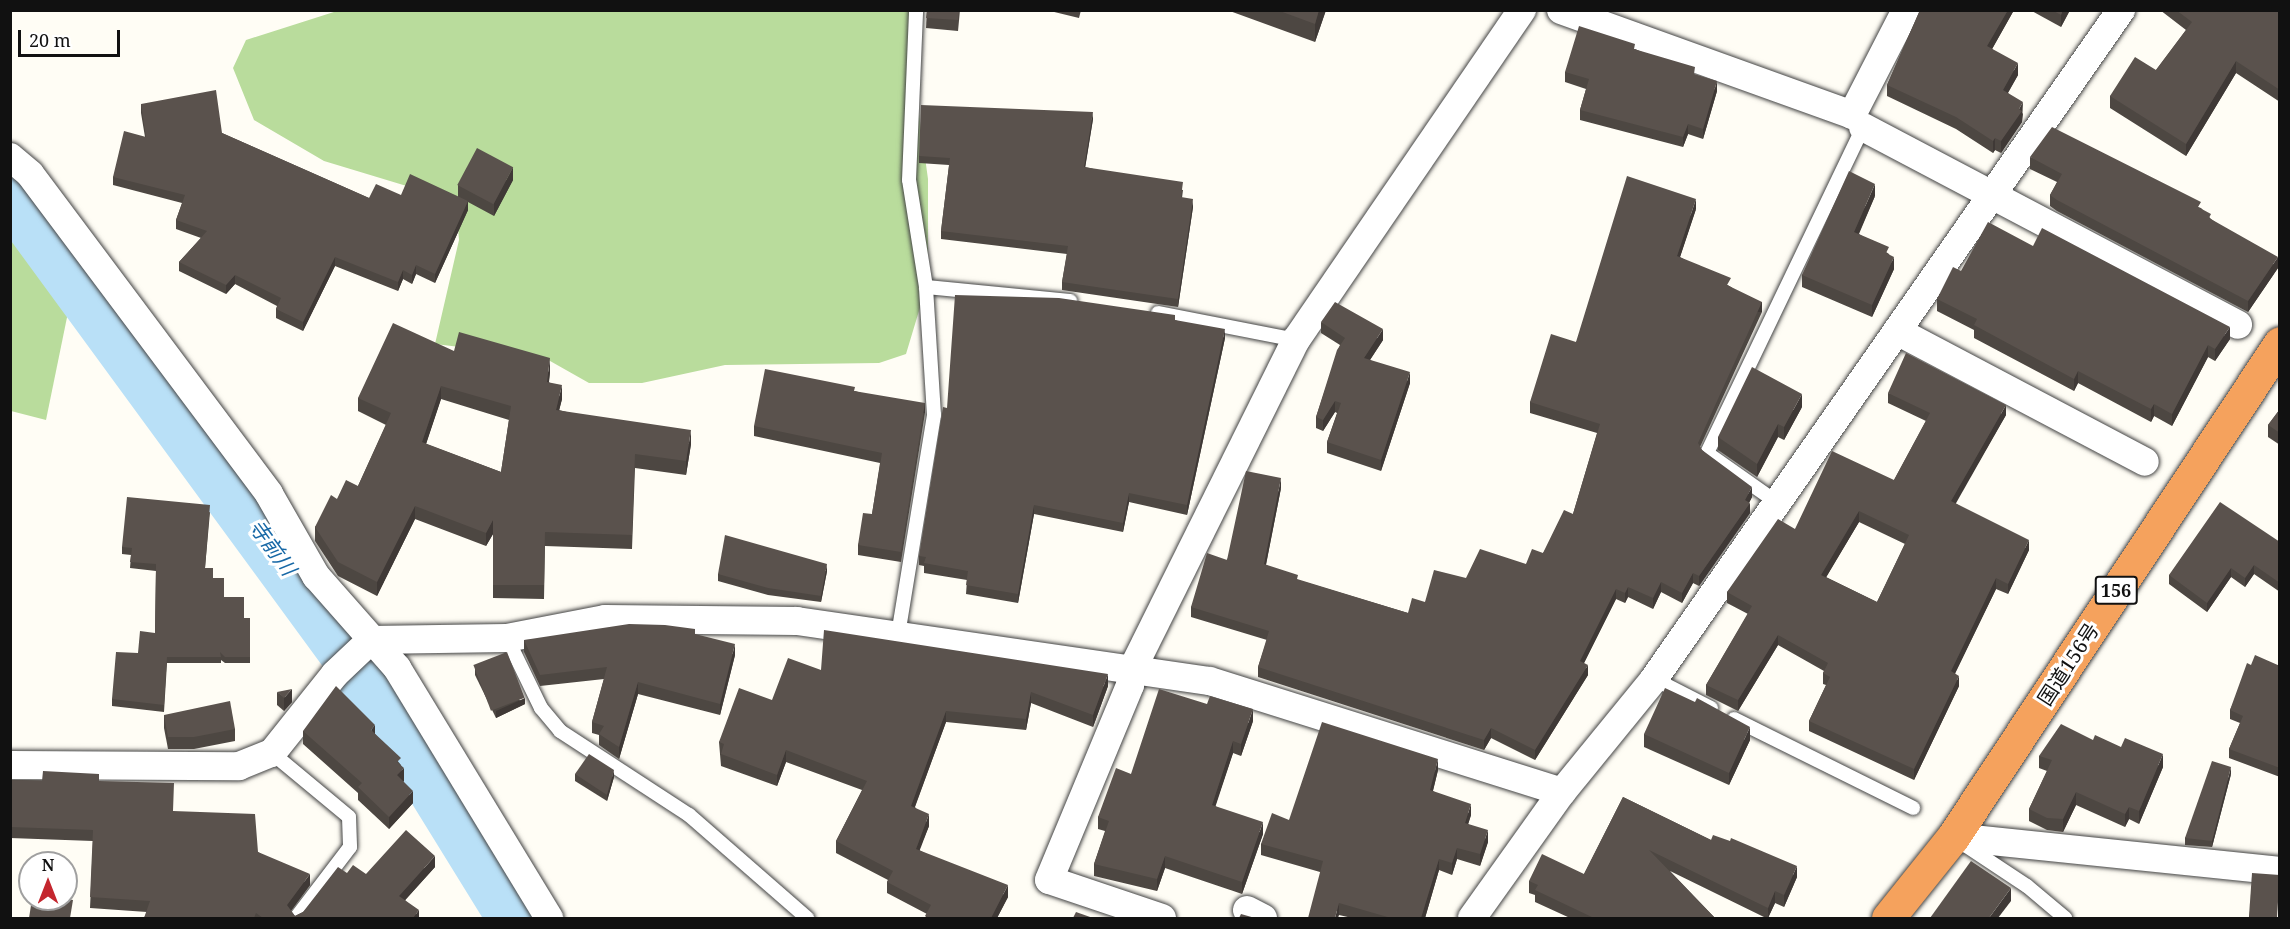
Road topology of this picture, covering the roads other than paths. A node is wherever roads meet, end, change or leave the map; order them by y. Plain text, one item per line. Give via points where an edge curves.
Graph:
1 (916, 10) edge
2 (1522, 10) edge
3 (1562, 10) edge
4 (1906, 10) edge
5 (2121, 10) edge
6 (1857, 121) junction
7 (10, 157) edge
8 (1993, 195) junction
9 (926, 286) junction
10 (1089, 303) edge
11 (1148, 312) edge
12 (2238, 325) dead end
13 (1898, 331) junction
14 (1296, 340) junction
15 (2280, 343) edge
16 (2145, 462) dead end
17 (1775, 501) junction
18 (898, 635) junction
19 (507, 638) junction
20 (366, 643) junction
21 (1131, 670) junction
22 (1654, 679) junction
23 (272, 753) junction
24 (10, 765) edge
25 (1562, 792) junction
26 (1913, 808) dead end
27 (1953, 837) junction
28 (2280, 872) edge
29 (297, 918) edge
30 (549, 918) edge
31 (807, 918) edge
32 (1162, 918) edge
33 (1472, 918) edge
34 (1888, 918) edge
35 (2065, 918) edge

1 - 9 lane via 909,180
2 - 14 street
3 - 6 street
4 - 6 street
5 - 8 street
6 - 8 street
6 - 17 lane via 1707,453
7 - 20 street via 30,174 269,494 316,576
8 - 12 street
8 - 13 street
9 - 10 lane
9 - 18 lane via 934,415
11 - 14 lane
13 - 16 street
13 - 17 street
14 - 21 street
15 - 27 highway, 国道156号 / 156
17 - 22 street
18 - 19 street via 797,621 605,619
18 - 21 street
19 - 20 street
19 - 31 lane via 541,708 560,730 689,815
20 - 23 street via 335,674
20 - 30 street via 398,668
21 - 25 street via 1210,681
21 - 32 street via 1130,685 1049,880
22 - 25 street
22 - 26 lane
23 - 24 street via 239,766
23 - 29 lane via 349,818 350,847
25 - 33 street
27 - 28 street
27 - 34 highway, 国道156号 / 156
27 - 35 lane via 2027,886

